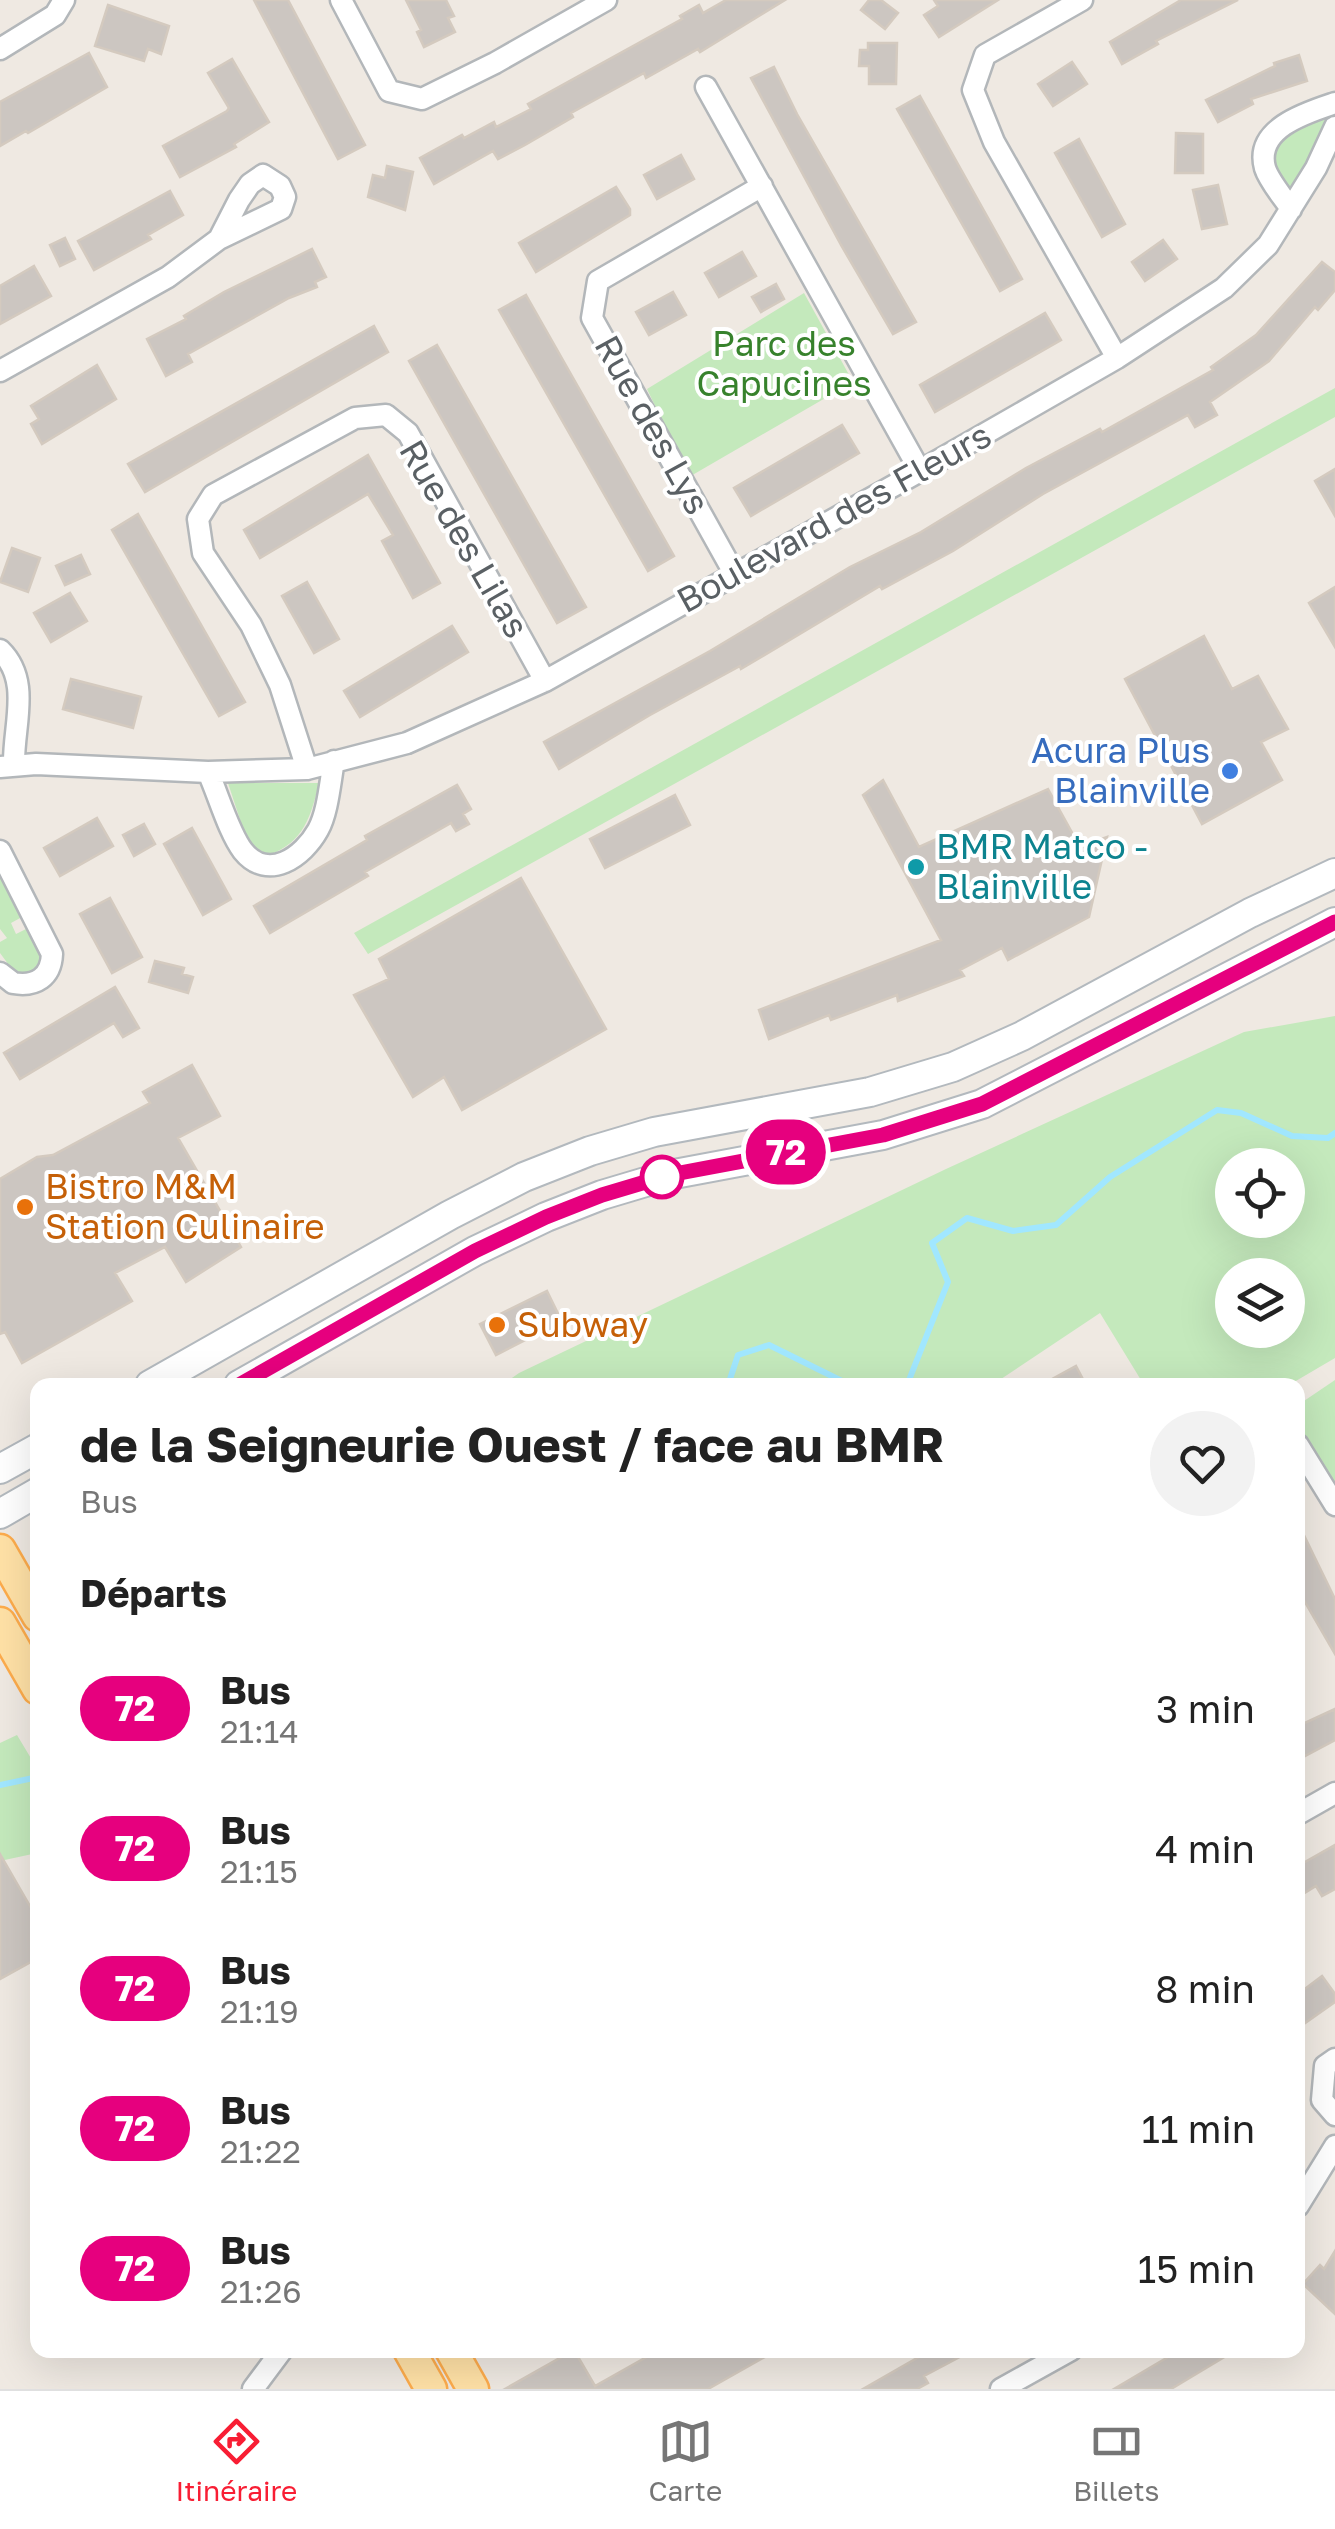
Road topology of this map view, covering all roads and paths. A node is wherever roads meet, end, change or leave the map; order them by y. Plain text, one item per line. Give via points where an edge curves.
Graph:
1 (64, 0) edge
2 (341, 0) edge
3 (606, 0) edge
4 (1082, 0) edge
5 (0, 49) edge
6 (706, 87) dead end
7 (1335, 103) edge
8 (1335, 128) edge
9 (762, 186) junction
10 (1291, 209) junction
11 (220, 239) dead end
12 (1117, 358) junction
13 (0, 372) edge
14 (920, 472) junction
15 (734, 572) junction
16 (0, 650) edge
17 (545, 681) junction
18 (334, 761) junction
19 (7, 766) edge
20 (306, 768) junction
21 (208, 772) junction
22 (0, 851) edge
23 (1335, 873) edge
24 (1335, 922) edge
25 (1156, 964) junction
26 (0, 973) edge
27 (1177, 1004) junction
28 (701, 1122) junction
29 (712, 1165) junction
30 (162, 1378) edge
31 (252, 1378) edge
32 (30, 1452) edge
33 (1305, 1456) edge
34 (0, 1469) edge
35 (30, 1497) edge
36 (1335, 1504) edge
37 (0, 1514) edge
38 (0, 1550) edge
39 (30, 1602) edge
40 (0, 1622) edge
41 (30, 1675) edge
42 (1335, 1793) edge
43 (1305, 1810) edge
44 (1335, 2059) edge
45 (1335, 2115) edge
46 (1335, 2146) edge
47 (1305, 2195) edge
48 (276, 2358) edge
49 (414, 2358) edge
50 (456, 2358) edge
51 (1057, 2358) edge
52 (253, 2389) edge
53 (431, 2389) edge
54 (473, 2389) edge
55 (1001, 2389) edge

1 - 5 street via 56,16
2 - 3 street via 389,91 422,99
4 - 12 street via 984,55 973,90 994,142
6 - 9 street
7 - 10 street via 1279,128 1265,148 1265,168
8 - 10 street, Boulevard des Fleurs
9 - 14 street
9 - 15 street, Rue des Lys via 598,281 593,298 592,318
10 - 12 street, Boulevard des Fleurs via 1268,245 1224,288
11 - 13 street
12 - 14 street, Boulevard des Fleurs
14 - 15 street, Boulevard des Fleurs
15 - 17 street, Boulevard des Fleurs
16 - 19 street, Boulevard des Fleurs via 18,686
17 - 18 street, Boulevard des Fleurs via 407,743
17 - 20 street, Rue des Lilas via 408,433 386,415 355,418 213,495 198,519 203,553 273,670
18 - 20 street, Boulevard des Fleurs
18 - 21 street via 319,828 297,857 275,866 258,864 242,850
19 - 21 street, Boulevard des Fleurs
20 - 21 street, Boulevard des Fleurs
22 - 26 street via 52,954 44,977 30,984
23 - 25 main road
24 - 27 main road
25 - 27 main road
25 - 28 main road via 953,1067 870,1092
27 - 29 main road via 958,1113 883,1135
28 - 29 main road
28 - 30 main road via 590,1151 483,1196
29 - 31 main road via 621,1189 523,1227
32 - 34 main road
33 - 36 street
35 - 37 main road
38 - 39 main road
40 - 41 main road
42 - 43 street
44 - 45 street via 1324,2066 1322,2100
46 - 47 street
48 - 52 street
49 - 53 main road
50 - 54 main road
51 - 55 street

